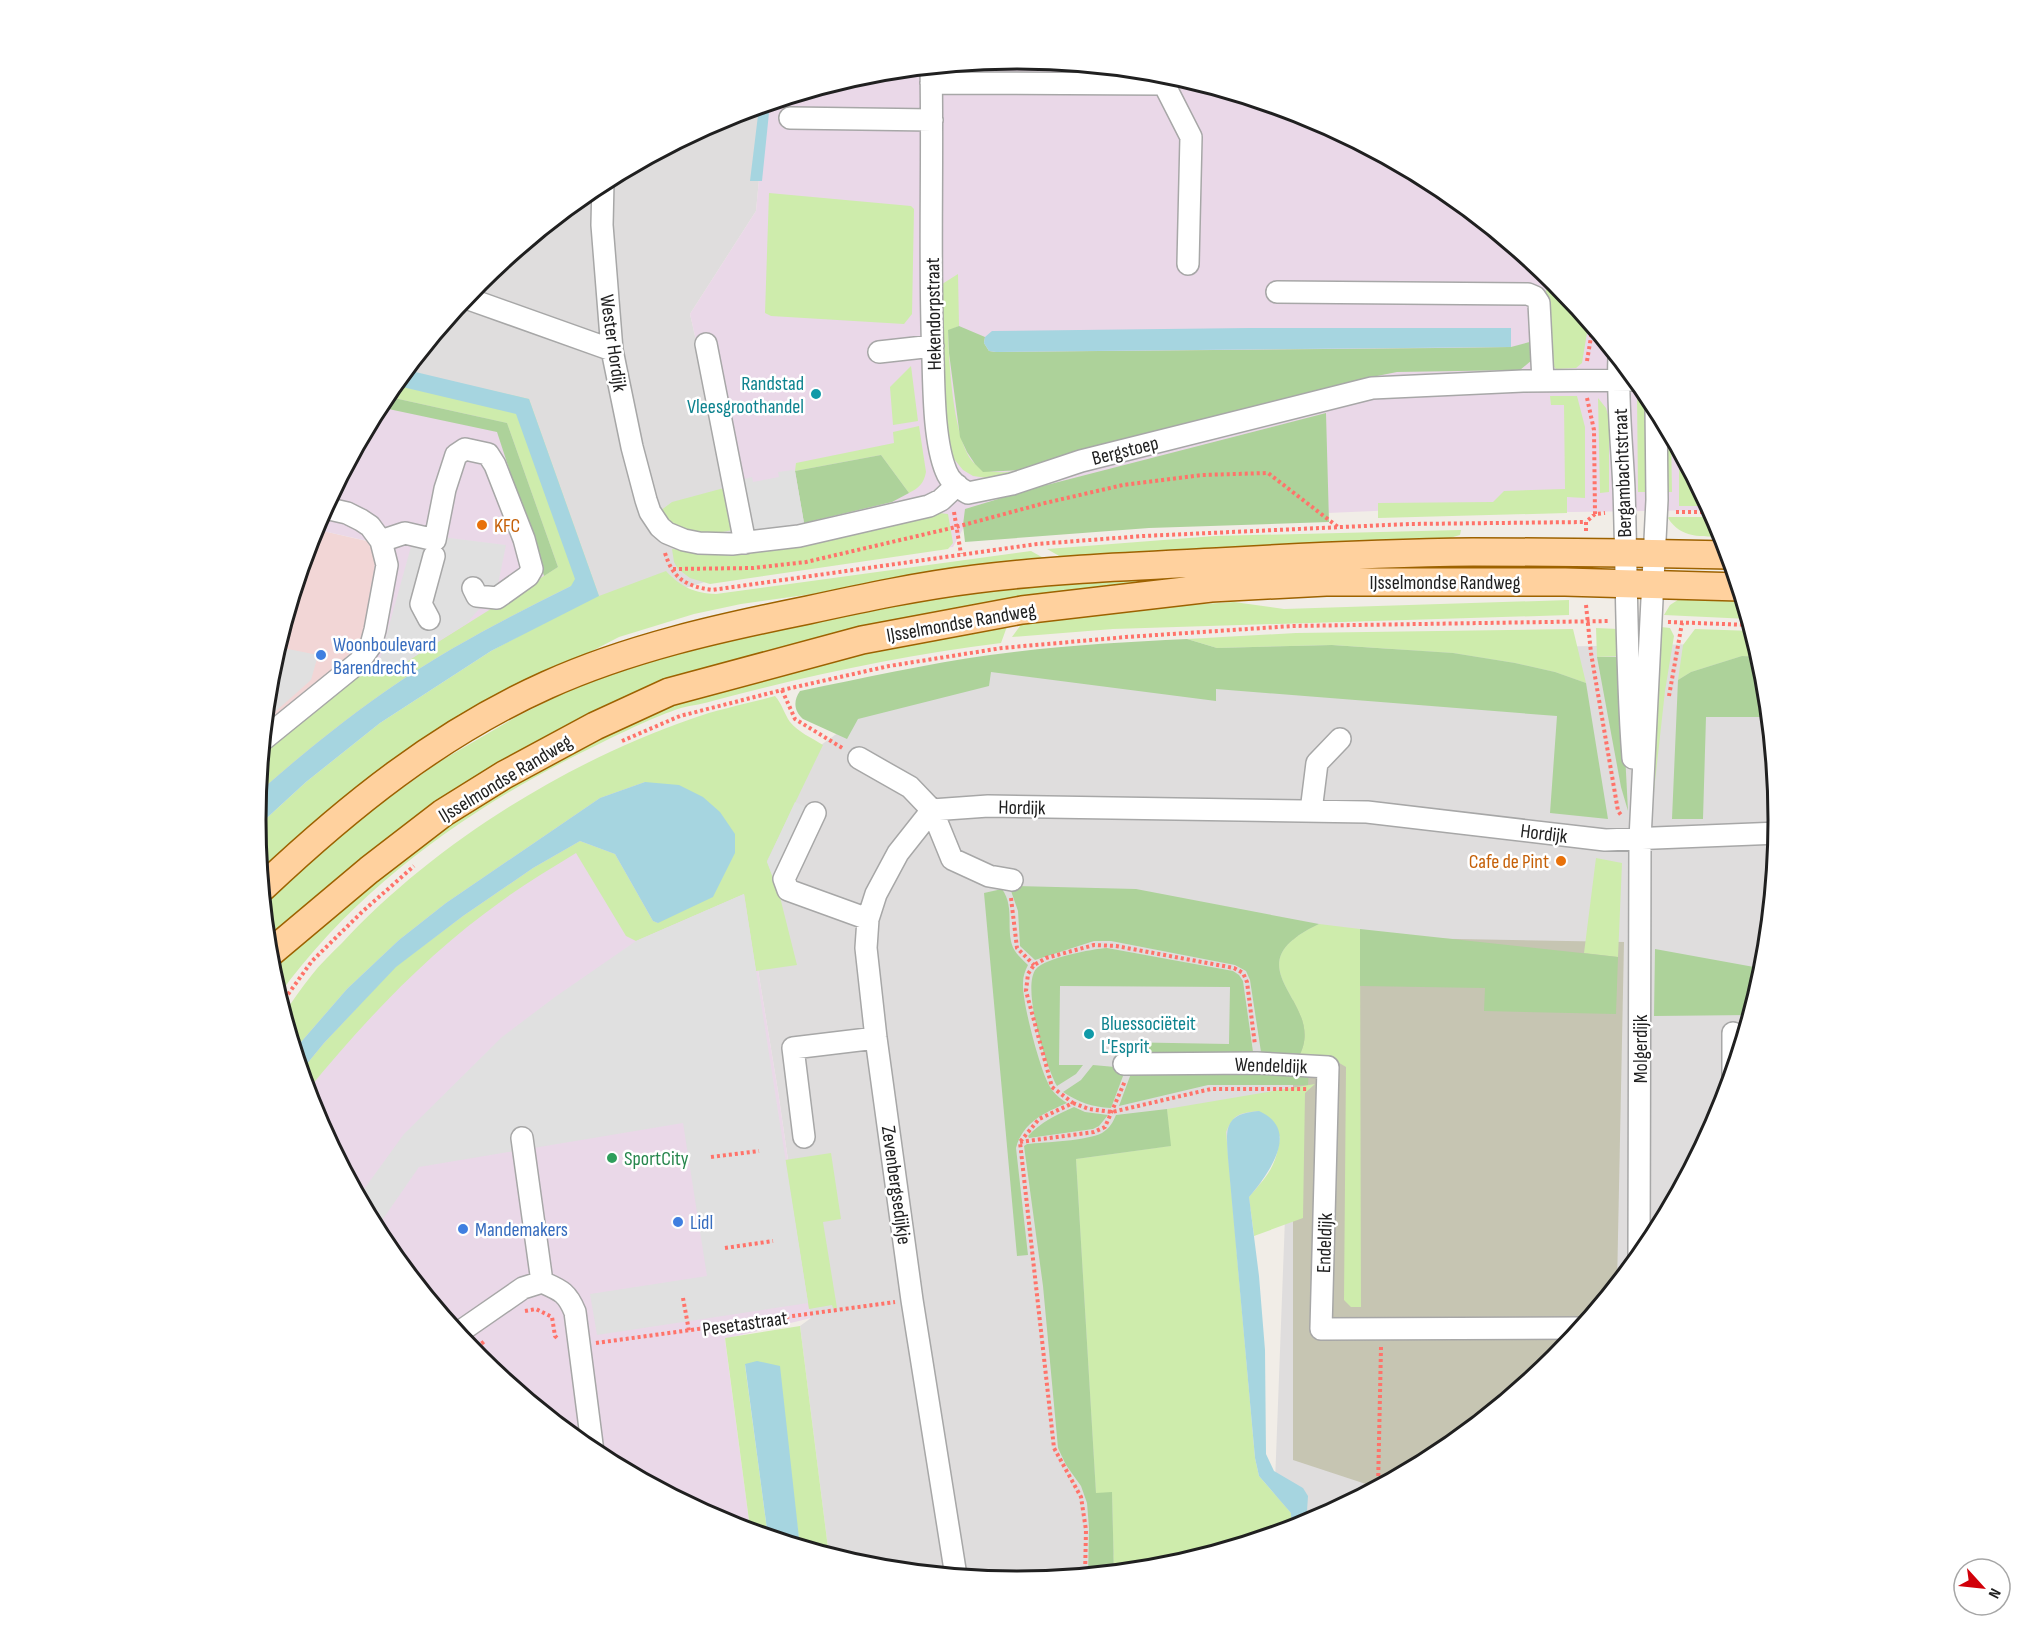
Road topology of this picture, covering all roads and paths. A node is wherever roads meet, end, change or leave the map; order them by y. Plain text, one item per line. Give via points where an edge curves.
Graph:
1 (931, 75) edge
2 (790, 118) dead end
3 (932, 120) junction
4 (603, 194) edge
5 (1188, 264) dead end
6 (1277, 292) dead end
7 (475, 301) edge
8 (1591, 335) edge
9 (706, 344) dead end
10 (933, 346) junction
11 (612, 350) junction
12 (879, 352) dead end
13 (1626, 380) edge
14 (1543, 381) junction
15 (1586, 381) junction
16 (1628, 382) edge
17 (1656, 424) edge
18 (957, 485) junction
19 (334, 510) edge
20 (1595, 514) dead end
21 (1586, 522) dead end
22 (1338, 526) junction
23 (956, 528) junction
24 (381, 541) junction
25 (745, 543) junction
26 (1625, 553) junction
27 (961, 554) junction
28 (1654, 554) junction
29 (1721, 555) edge
30 (434, 556) dead end
31 (1626, 583) junction
32 (1653, 584) junction
33 (1732, 587) edge
34 (473, 588) dead end
35 (429, 619) dead end
36 (1682, 623) dead end
37 (1744, 625) edge
38 (782, 690) junction
39 (272, 733) edge
40 (1340, 739) dead end
41 (618, 743) dead end
42 (859, 758) joint
43 (932, 810) junction
44 (1311, 811) junction
45 (815, 813) dead end
46 (1769, 833) edge
47 (1640, 839) junction
48 (420, 861) dead end
49 (1006, 879) joint
50 (269, 881) edge
51 (868, 919) junction
52 (278, 947) edge
53 (1034, 965) junction
54 (287, 995) edge
55 (1733, 1033) dead end
56 (876, 1038) junction
57 (1733, 1052) edge
58 (1257, 1063) junction
59 (1128, 1064) joint
60 (1257, 1089) junction
61 (1327, 1089) junction
62 (1073, 1103) junction
63 (1112, 1112) junction
64 (804, 1137) dead end
65 (522, 1138) dead end
66 (1020, 1142) junction
67 (759, 1151) dead end
68 (711, 1157) dead end
69 (1326, 1157) joint
70 (773, 1241) dead end
71 (1639, 1243) edge
72 (725, 1248) dead end
73 (542, 1282) junction
74 (683, 1298) dead end
75 (912, 1300) junction
76 (522, 1311) dead end
77 (1572, 1328) edge
78 (465, 1329) edge
79 (1381, 1329) junction
80 (689, 1330) junction
81 (489, 1338) dead end
82 (480, 1345) edge
83 (579, 1346) junction
84 (590, 1438) edge
85 (1378, 1479) edge
86 (955, 1569) edge
87 (1085, 1569) edge

1 - 3 street, Hekendorpstraat
1 - 5 street via 1164,84 1191,137
2 - 3 street
3 - 10 street, Hekendorpstraat
4 - 11 street, Wester Hordijk
6 - 14 street via 1528,294 1539,303
7 - 11 street
8 - 15 path, Bergambachtstraat
9 - 25 street
10 - 12 street
10 - 18 street, Hekendorpstraat via 938,434 947,474
11 - 25 street, Wester Hordijk via 646,500 660,527 699,543
13 - 15 street, Bergstoep
14 - 15 street, Bergstoep
14 - 18 street, Bergstoep via 1372,388 1081,461 1012,484 968,493
15 - 20 path, Bergambachtstraat via 1594,430
16 - 26 street, Bergambachtstraat
17 - 28 street, Bergambachtstraat
18 - 23 path
18 - 25 street via 929,506 799,536
19 - 24 street via 361,520
21 - 22 path
22 - 23 path via 1268,473 1202,475 1123,485
22 - 27 path via 1143,536
23 - 27 path
23 - 27 path via 806,562 753,568 672,569 679,579 712,590
24 - 34 street via 405,533 435,540 456,455 465,449 488,454 524,539 532,569 497,598 477,596
24 - 39 street via 387,565 370,645 359,662
26 - 28 main road, IJsselmondse Randweg
26 - 31 street, Molgerdijk
26 - 50 main road, IJsselmondse Randweg via 1446,553 1067,570 974,579 765,619 623,654 545,686 479,721 371,792
28 - 29 main road, IJsselmondse Randweg
28 - 32 street, Bergambachtstraat
30 - 35 street via 421,604
31 - 32 main road, IJsselmondse Randweg
31 - 47 street, Molgerdijk via 1628,696
31 - 52 main road, IJsselmondse Randweg via 1326,582 1211,588 966,619 770,664 669,692 504,775 443,813
32 - 33 main road, IJsselmondse Randweg
32 - 47 street, Molgerdijk
36 - 37 path
38 - 41 path, IJsselmondse Randweg via 680,716
38 - 42 path via 795,719
38 - 47 path, IJsselmondse Randweg via 889,666 991,650 1126,637 1293,626 1587,620 1618,811
40 - 44 street via 1317,763
42 - 43 street via 910,787
43 - 44 street, Hordijk via 988,806
43 - 49 street via 952,859 989,876
43 - 51 street, Zevenbergsedijkje via 898,853 876,894
44 - 47 street, Hordijk via 1367,812 1605,840
45 - 51 street via 784,879 788,890
46 - 47 street, Hordijk
47 - 71 street, Molgerdijk
48 - 54 path via 312,961
49 - 53 path via 1017,948
51 - 56 street, Zevenbergsedijkje via 866,948
53 - 58 path via 1094,945 1234,968 1243,973 1247,982
53 - 62 path via 1028,974 1026,991 1052,1087
55 - 57 street
56 - 64 street via 793,1048
56 - 75 street, Zevenbergsedijkje
58 - 59 street, Wendeldijk
58 - 60 path
58 - 61 street, Wendeldijk via 1328,1067
59 - 63 path
60 - 61 path
60 - 63 path via 1211,1089
61 - 69 street, Wendeldijk
62 - 63 path
62 - 66 path via 1039,1119
63 - 66 path via 1105,1127 1094,1132
65 - 73 street
66 - 87 path via 1054,1448 1081,1497 1086,1530
67 - 68 path
69 - 79 street, Endeldijk via 1321,1329
70 - 72 path
73 - 78 street via 523,1288
73 - 83 street via 561,1290 570,1299
74 - 80 path
75 - 80 path, Pesetastraat
75 - 86 street, Zevenbergsedijkje
76 - 83 path via 545,1312 552,1317 555,1336 563,1344
77 - 79 street
79 - 85 path
80 - 83 path, Pesetastraat
81 - 82 path
83 - 84 street

